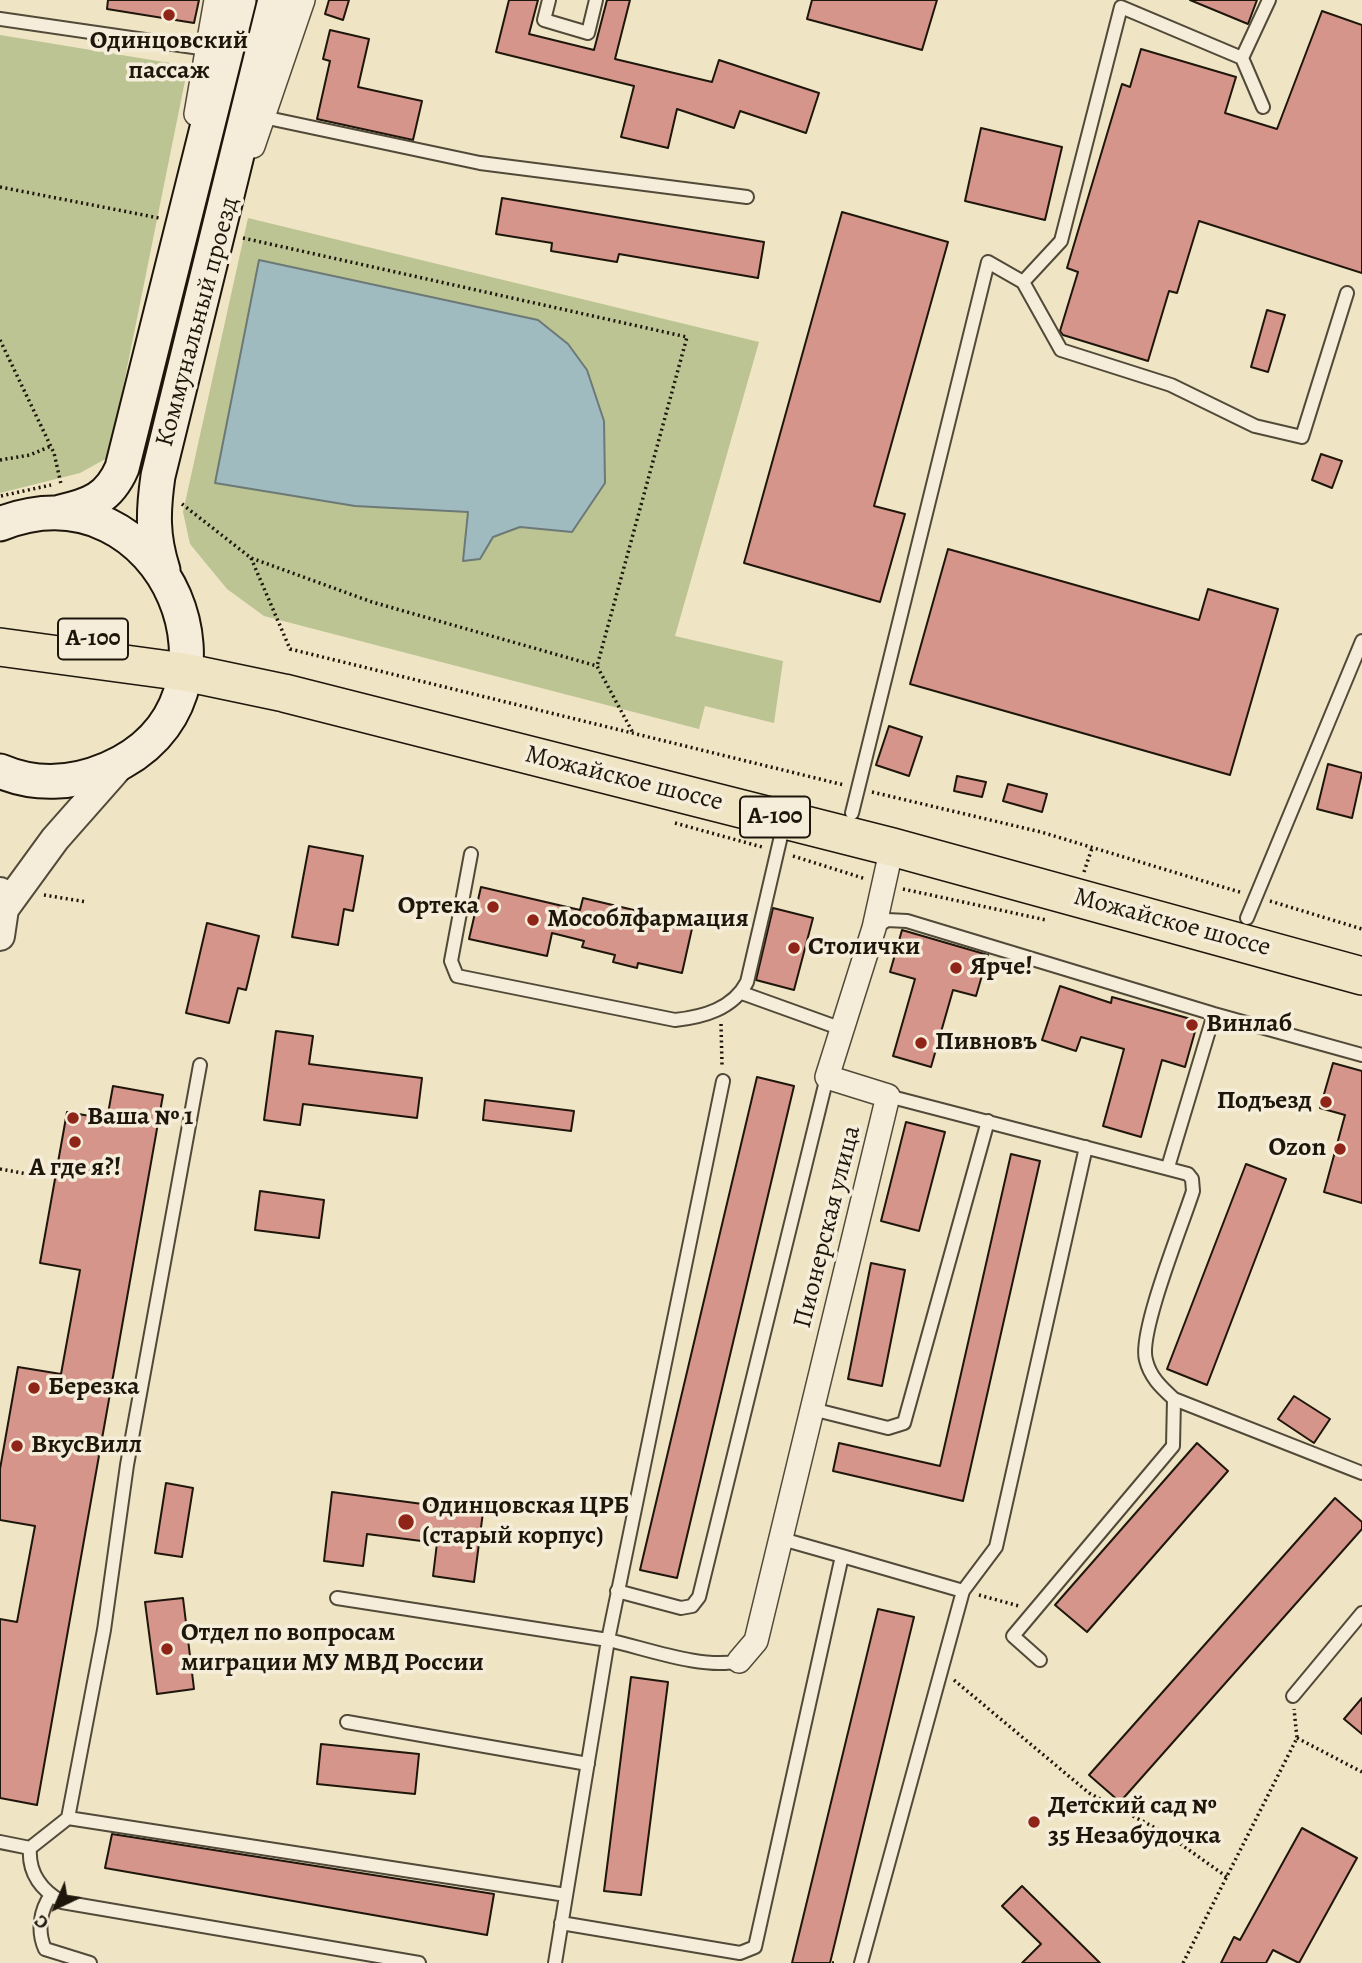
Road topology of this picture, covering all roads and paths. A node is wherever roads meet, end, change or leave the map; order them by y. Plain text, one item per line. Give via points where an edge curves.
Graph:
1 (216, 0) edge
2 (239, 0) edge
3 (275, 0) edge
4 (303, 0) edge
5 (549, 0) edge
6 (596, 0) edge
7 (1269, 0) edge
8 (0, 19) edge
9 (206, 49) junction
10 (1242, 58) junction
11 (1263, 107) dead end
12 (263, 117) junction
13 (194, 125) junction
14 (0, 187) edge
15 (190, 190) junction
16 (747, 197) dead end
17 (226, 200) junction
18 (170, 227) junction
19 (239, 237) dead end
20 (1023, 282) junction
21 (1347, 293) dead end
22 (162, 306) junction
23 (198, 316) junction
24 (0, 340) edge
25 (51, 446) junction
26 (0, 460) edge
27 (0, 496) edge
28 (179, 502) dead end
29 (60, 512) junction
30 (0, 524) edge
31 (251, 558) junction
32 (163, 570) junction
33 (0, 626) edge
34 (1362, 641) edge
35 (0, 646) edge
36 (185, 662) junction
37 (597, 666) junction
38 (633, 733) junction
39 (122, 763) junction
40 (0, 771) edge
41 (855, 801) junction
42 (785, 819) junction
43 (892, 847) junction
44 (471, 854) dead end
45 (1250, 907) junction
46 (1, 912) edge
47 (874, 928) junction
48 (1362, 929) edge
49 (1362, 951) edge
50 (1362, 976) edge
51 (742, 993) junction
52 (721, 1008) junction
53 (1214, 1014) junction
54 (842, 1029) junction
55 (1362, 1055) edge
56 (200, 1065) dead end
57 (827, 1077) junction
58 (723, 1081) joint
59 (888, 1096) junction
60 (988, 1121) junction
61 (1086, 1147) junction
62 (1168, 1167) junction
63 (0, 1169) edge
64 (33, 1175) dead end
65 (1174, 1399) junction
66 (812, 1409) junction
67 (1362, 1473) edge
68 (782, 1539) junction
69 (842, 1556) junction
70 (617, 1591) junction
71 (964, 1591) junction
72 (337, 1598) dead end
73 (1002, 1601) dead end
74 (1362, 1614) edge
75 (608, 1640) junction
76 (1040, 1660) dead end
77 (739, 1661) joint
78 (942, 1669) junction
79 (1293, 1696) joint
80 (347, 1722) dead end
81 (1297, 1738) junction
82 (588, 1764) junction
83 (1362, 1772) edge
84 (68, 1818) junction
85 (0, 1842) edge
86 (30, 1848) junction
87 (1227, 1877) junction
88 (51, 1895) junction
89 (566, 1895) junction
90 (561, 1923) junction
91 (364, 1958) edge
92 (90, 1963) edge
93 (419, 1963) edge
94 (555, 1963) edge
95 (861, 1963) edge
96 (1183, 1963) edge

1 - 9 street, Коммунальный проезд
2 - 15 main road
3 - 17 main road
4 - 12 street, Коммунальный проезд
5 - 6 lane via 544,20 588,33
7 - 10 lane
8 - 9 lane
9 - 13 street, Коммунальный проезд
10 - 11 lane
10 - 20 lane via 1121,7 1061,242
12 - 16 lane via 480,163
12 - 17 street, Коммунальный проезд via 245,166
13 - 18 street, Коммунальный проезд
13 - 22 street via 156,286
14 - 18 path
15 - 17 street via 192,204 203,212 217,211
15 - 18 main road
17 - 23 main road, Коммунальный проезд
18 - 22 main road, Коммунальный проезд
19 - 37 path via 687,337
20 - 21 lane via 1061,350 1171,386 1255,426 1302,437
20 - 41 lane via 988,262
22 - 23 street via 181,318
22 - 29 main road, Коммунальный проезд via 116,483 91,505
23 - 32 main road, Коммунальный проезд via 152,518
24 - 25 path
25 - 26 path
25 - 27 path via 61,484
28 - 31 path
29 - 30 main road via 21,516
29 - 32 main road via 118,530
31 - 37 path via 372,602
31 - 38 path via 290,649
32 - 36 main road via 178,598 186,629
33 - 36 main road, Можайское шоссе / А-100
34 - 45 lane
35 - 36 main road, Можайское шоссе / А-100
36 - 39 main road via 180,691 166,720 147,744
36 - 41 main road, Можайское шоссе / А-100 via 391,694
36 - 42 main road, Можайское шоссе / А-100 via 284,693
37 - 38 path
38 - 41 path
39 - 40 main road via 89,777 52,782 16,778
39 - 46 street via 55,839
41 - 45 main road, Можайское шоссе / А-100
41 - 45 path via 1041,832
42 - 43 main road, Можайское шоссе / А-100
42 - 51 lane
43 - 47 street
43 - 50 main road, Можайское шоссе / А-100
44 - 52 lane via 451,961 457,976 675,1020
45 - 48 path
45 - 49 main road, Можайское шоссе / А-100
47 - 53 lane via 887,920 907,921
47 - 54 street
51 - 52 lane
51 - 54 lane
52 - 58 path
53 - 55 lane
53 - 62 lane
54 - 57 street
56 - 84 lane
57 - 59 street, Пионерская улица
57 - 70 lane via 699,1597 692,1606 681,1608
58 - 70 lane
59 - 60 lane
59 - 66 street, Пионерская улица
60 - 61 lane
60 - 66 lane via 904,1423 888,1428
61 - 62 lane
61 - 71 lane via 996,1547
62 - 65 lane via 1188,1174 1193,1191 1147,1334 1145,1359 1156,1382
63 - 64 path
65 - 67 lane
65 - 76 lane via 1173,1446 1013,1636
66 - 68 street, Пионерская улица
68 - 69 lane
68 - 77 street, Пионерская улица via 756,1641
69 - 71 lane
69 - 90 lane via 755,1947 740,1954
70 - 75 lane
71 - 73 path
71 - 78 lane
72 - 75 lane
74 - 79 lane
75 - 77 lane via 725,1665
75 - 82 lane
78 - 87 path via 1089,1793 1166,1833
78 - 95 lane
79 - 81 path
80 - 82 lane
81 - 83 path
81 - 87 path
82 - 89 lane
84 - 86 lane
84 - 89 lane
85 - 86 lane
86 - 88 lane via 33,1874
87 - 96 path
88 - 91 lane via 73,1905
88 - 92 lane via 42,1909 45,1949
89 - 90 lane
90 - 94 lane
91 - 93 lane

